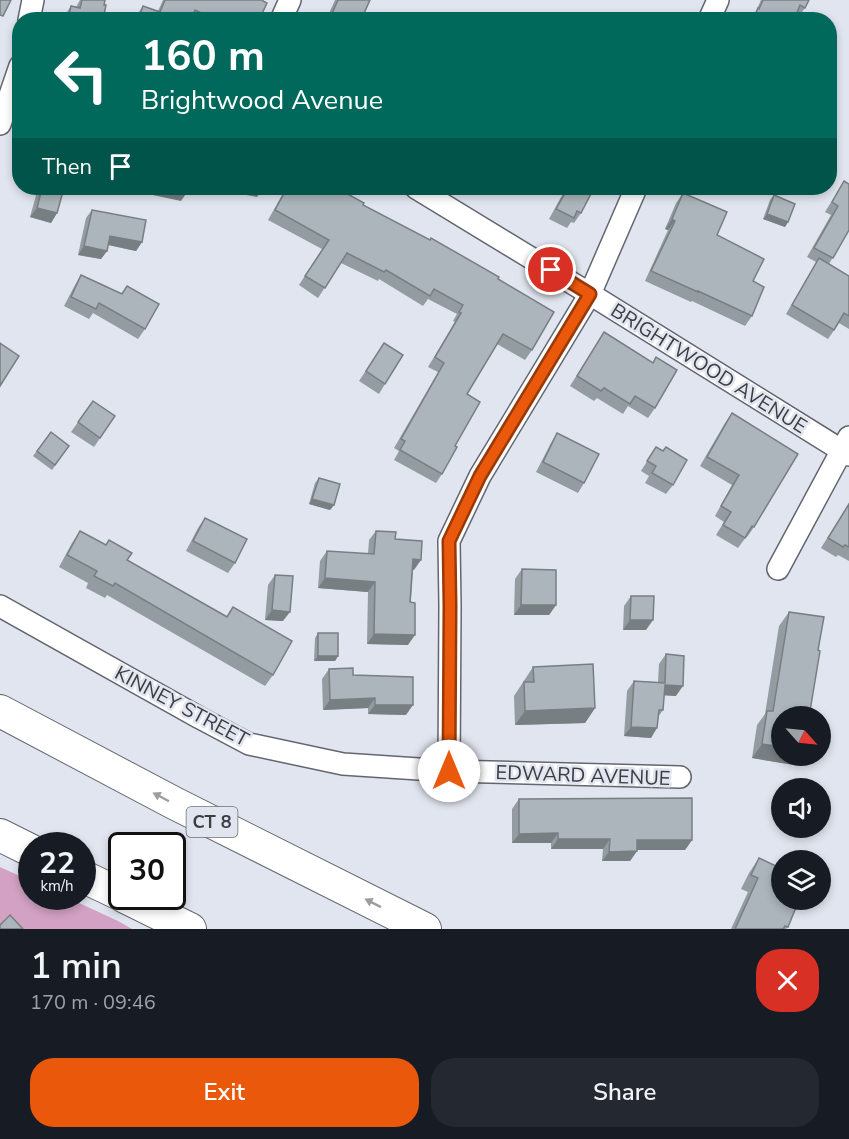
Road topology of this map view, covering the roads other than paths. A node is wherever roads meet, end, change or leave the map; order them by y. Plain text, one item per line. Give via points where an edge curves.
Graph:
1 (12, 75) edge
2 (0, 124) edge
3 (427, 195) edge
4 (633, 195) edge
5 (590, 294) junction
6 (846, 447) edge
7 (778, 569) dead end
8 (0, 606) edge
9 (0, 711) edge
10 (449, 771) junction
11 (680, 777) dead end
12 (0, 835) edge
13 (18, 844) edge
14 (151, 910) edge
15 (190, 929) edge
16 (426, 929) edge

1 - 2 street
3 - 5 street, BRIGHTWOOD AVENUE
4 - 5 street
5 - 6 street, BRIGHTWOOD AVENUE
5 - 10 street via 480,476 449,541
6 - 7 street
8 - 10 street, KINNEY STREET via 249,744 343,764
16 -> 9 highway, CT 8
10 - 11 street, EDWARD AVENUE
12 - 13 highway
14 - 15 highway

